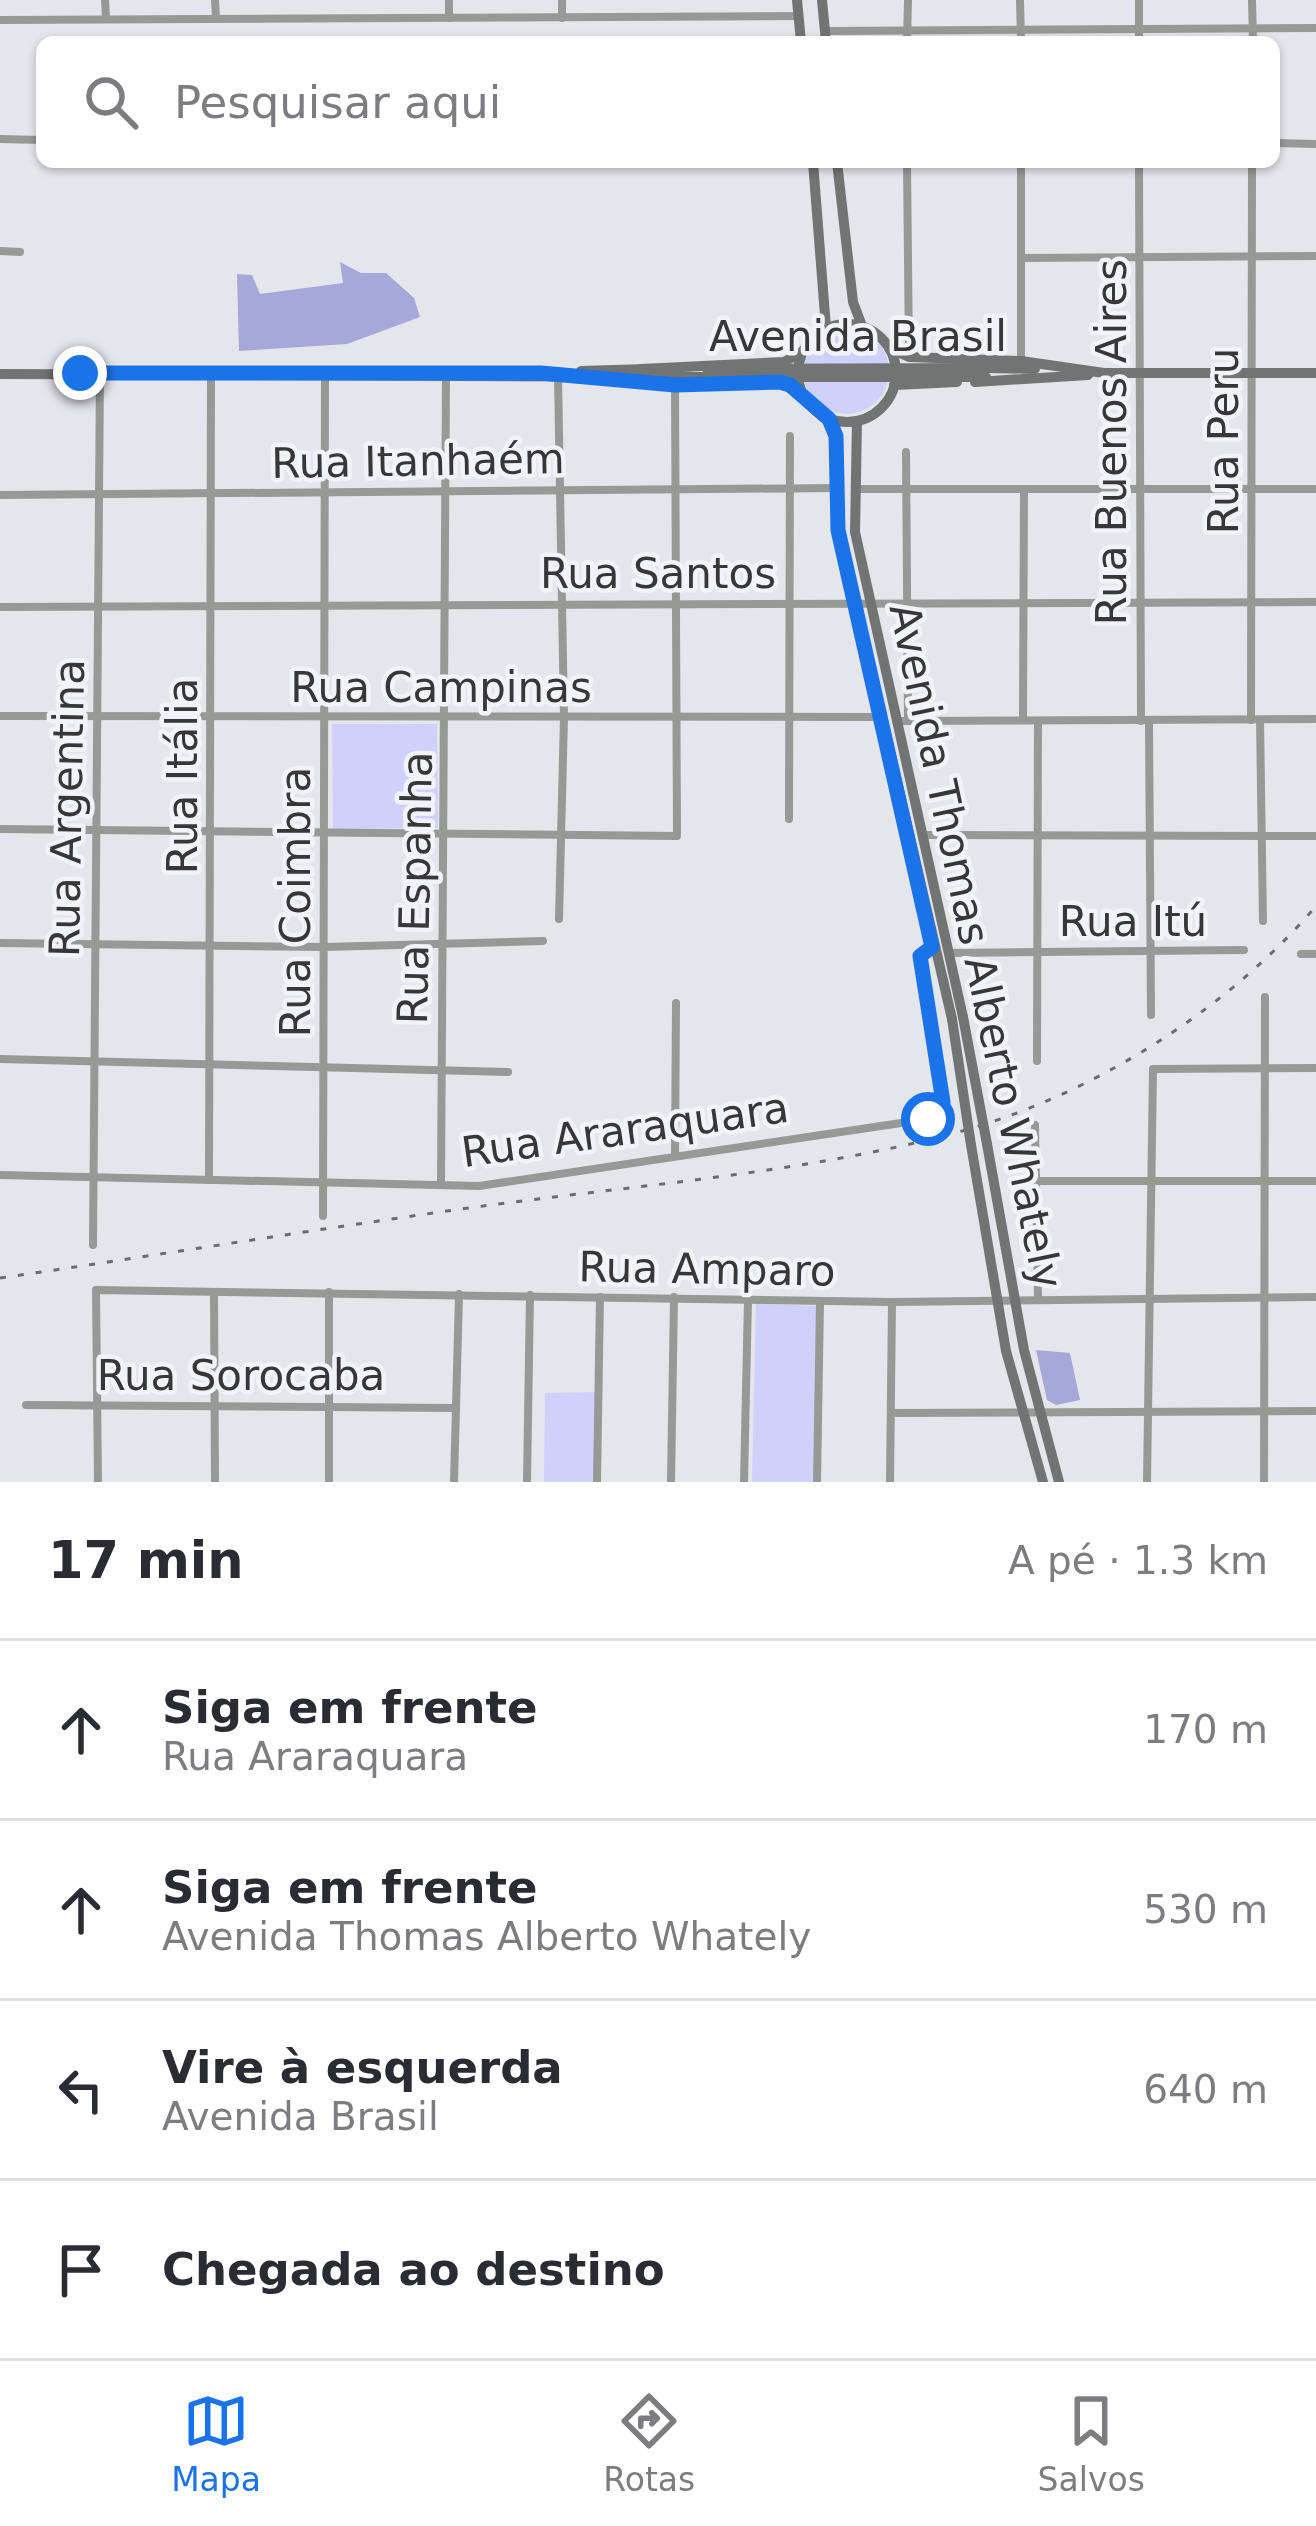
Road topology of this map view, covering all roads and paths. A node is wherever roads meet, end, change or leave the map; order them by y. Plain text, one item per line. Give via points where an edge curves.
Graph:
1 (105, 0) edge
2 (215, 0) edge
3 (449, 0) edge
4 (562, 0) edge
5 (797, 0) edge
6 (822, 0) edge
7 (908, 0) edge
8 (1020, 0) edge
9 (1138, 0) edge
10 (1252, 0) edge
11 (799, 16) junction
12 (449, 18) junction
13 (562, 18) junction
14 (106, 19) junction
15 (216, 19) junction
16 (0, 20) edge
17 (1253, 27) junction
18 (1139, 28) junction
19 (1316, 28) edge
20 (908, 30) junction
21 (1021, 30) junction
22 (801, 36) edge
23 (826, 36) edge
24 (908, 36) edge
25 (1021, 36) edge
26 (1139, 36) edge
27 (1253, 36) edge
28 (0, 139) edge
29 (36, 140) edge
30 (1280, 143) edge
31 (1316, 145) edge
32 (813, 168) edge
33 (839, 168) edge
34 (907, 168) edge
35 (1022, 168) edge
36 (1139, 168) edge
37 (1252, 168) edge
38 (0, 251) edge
39 (20, 252) dead end
40 (1140, 256) junction
41 (1253, 256) junction
42 (1316, 256) edge
43 (1022, 258) junction
44 (862, 326) junction
45 (826, 328) junction
46 (890, 349) junction
47 (802, 352) junction
48 (909, 357) junction
49 (1022, 361) junction
50 (100, 372) junction
51 (211, 372) junction
52 (325, 372) junction
53 (1074, 373) junction
54 (1316, 373) edge
55 (0, 374) edge
56 (562, 374) junction
57 (641, 374) junction
58 (1137, 374) junction
59 (1253, 374) junction
60 (446, 376) junction
61 (675, 385) junction
62 (894, 385) junction
63 (807, 402) junction
64 (829, 419) junction
65 (857, 422) junction
66 (790, 436) dead end
67 (906, 452) dead end
68 (674, 488) junction
69 (837, 488) junction
70 (1139, 488) junction
71 (560, 489) junction
72 (790, 489) junction
73 (854, 489) junction
74 (1024, 489) junction
75 (1316, 489) edge
76 (1252, 490) junction
77 (907, 491) junction
78 (328, 493) junction
79 (448, 493) junction
80 (210, 494) junction
81 (0, 495) edge
82 (98, 495) junction
83 (1254, 601) junction
84 (677, 602) junction
85 (1026, 602) junction
86 (1142, 602) junction
87 (1316, 602) edge
88 (562, 603) junction
89 (790, 603) junction
90 (856, 603) junction
91 (872, 603) junction
92 (910, 603) junction
93 (447, 605) junction
94 (213, 606) junction
95 (325, 606) junction
96 (0, 607) edge
97 (99, 607) junction
98 (0, 716) edge
99 (100, 717) junction
100 (212, 717) junction
101 (326, 717) junction
102 (447, 717) junction
103 (564, 717) junction
104 (676, 717) junction
105 (881, 717) junction
106 (789, 718) junction
107 (1316, 719) edge
108 (1024, 720) junction
109 (1256, 720) junction
110 (904, 721) junction
111 (1038, 721) junction
112 (1145, 721) junction
113 (789, 819) dead end
114 (97, 828) junction
115 (0, 829) edge
116 (211, 832) junction
117 (446, 832) junction
118 (325, 833) junction
119 (562, 833) junction
120 (908, 835) junction
121 (926, 835) junction
122 (1316, 836) edge
123 (1038, 837) junction
124 (1261, 837) junction
125 (1149, 838) junction
126 (560, 919) dead end
127 (1263, 921) dead end
128 (543, 941) dead end
129 (0, 943) edge
130 (445, 943) junction
131 (210, 944) junction
132 (95, 945) junction
133 (325, 947) junction
134 (1150, 950) junction
135 (1244, 950) dead end
136 (933, 952) junction
137 (1038, 952) junction
138 (951, 953) junction
139 (1301, 954) dead end
140 (1316, 954) edge
141 (1265, 997) dead end
142 (676, 1003) dead end
143 (1151, 1015) dead end
144 (957, 1018) junction
145 (0, 1059) edge
146 (94, 1059) junction
147 (1037, 1061) dead end
148 (209, 1066) junction
149 (1265, 1068) junction
150 (1316, 1068) edge
151 (324, 1069) junction
152 (442, 1071) junction
153 (508, 1072) dead end
154 (1035, 1125) dead end
155 (675, 1154) junction
156 (0, 1175) edge
157 (94, 1178) junction
158 (208, 1180) junction
159 (1036, 1181) junction
160 (1151, 1181) junction
161 (1265, 1181) junction
162 (1316, 1181) edge
163 (323, 1182) junction
164 (441, 1185) junction
165 (323, 1216) dead end
166 (93, 1245) dead end
167 (214, 1292) junction
168 (329, 1292) junction
169 (459, 1294) junction
170 (530, 1295) junction
171 (600, 1297) junction
172 (1148, 1297) junction
173 (1265, 1297) junction
174 (1316, 1297) edge
175 (674, 1298) junction
176 (1038, 1298) junction
177 (748, 1299) junction
178 (1015, 1300) junction
179 (820, 1302) junction
180 (892, 1302) junction
181 (997, 1302) junction
182 (215, 1402) junction
183 (330, 1403) junction
184 (26, 1405) dead end
185 (98, 1405) junction
186 (456, 1408) junction
187 (1263, 1410) junction
188 (1148, 1411) junction
189 (1316, 1411) edge
190 (891, 1413) junction
191 (1039, 1413) junction
192 (1022, 1414) junction
193 (98, 1482) edge
194 (214, 1482) edge
195 (329, 1482) edge
196 (454, 1482) edge
197 (527, 1482) edge
198 (597, 1482) edge
199 (671, 1482) edge
200 (744, 1482) edge
201 (817, 1482) edge
202 (890, 1482) edge
203 (1043, 1482) edge
204 (1059, 1482) edge
205 (1147, 1482) edge
206 (1264, 1482) edge

1 - 14 street
2 - 15 street
3 - 12 street
4 - 13 street
5 - 11 main road
6 - 23 main road
7 - 20 street
8 - 21 street
9 - 18 street
10 - 17 street
11 - 13 street
11 - 22 main road
12 - 13 street
12 - 15 street
14 - 15 street
14 - 16 street
17 - 18 street
17 - 19 street
17 - 27 street
18 - 21 street
18 - 26 street
20 - 21 street
20 - 23 street
20 - 24 street
21 - 25 street
28 - 29 street
30 - 31 street
32 - 45 main road
33 - 44 main road
34 - 48 street
35 - 43 street
36 - 40 street, Rua Buenos Aires
37 - 41 street, Rua Peru
38 - 39 street
40 - 41 street
40 - 43 street
40 - 58 street, Rua Buenos Aires
41 - 42 street
41 - 59 street, Rua Peru
43 - 49 street
44 - 45 main road
44 - 46 main road
45 - 47 main road
46 - 48 main road, Avenida Brasil
46 - 62 main road
47 - 57 main road, Avenida Brasil via 784,362
47 - 63 main road via 797,378
48 - 49 main road, Avenida Brasil
49 - 53 main road, Avenida Brasil
50 - 51 main road, Avenida Brasil
50 - 55 main road, Avenida Brasil
50 - 82 street, Rua Argentina
51 - 52 main road, Avenida Brasil
51 - 80 street, Rua Itália
52 - 60 main road, Avenida Brasil
52 - 78 street, Rua Coimbra
53 - 57 main road, Avenida Brasil, bridge
53 - 58 main road, Avenida Brasil
53 - 62 main road, Avenida Brasil
54 - 59 main road, Avenida Brasil
56 - 57 main road, Avenida Brasil
56 - 60 main road, Avenida Brasil
56 - 71 street
57 - 61 main road, Avenida Brasil
58 - 59 main road, Avenida Brasil
58 - 70 street, Rua Buenos Aires
59 - 76 street, Rua Peru
60 - 79 street, Rua Espanha
61 - 63 main road, Avenida Brasil via 780,382
61 - 68 street
62 - 65 main road via 881,409
63 - 64 main road
64 - 65 main road
64 - 69 main road, Avenida Thomas Alberto Whately
65 - 73 main road, Avenida Thomas Alberto Whately
66 - 72 street
67 - 77 street
68 - 71 street, Rua Itanhaém
68 - 72 street, Rua Itanhaém
68 - 84 street
69 - 72 street, Rua Itanhaém
69 - 90 main road, Avenida Thomas Alberto Whately
70 - 74 street
70 - 76 street
70 - 86 street, Rua Buenos Aires
71 - 79 street, Rua Itanhaém
71 - 88 street
72 - 89 street
73 - 77 street
73 - 91 main road, Avenida Thomas Alberto Whately via 854,532
74 - 77 street
74 - 85 street
75 - 76 street
76 - 83 street, Rua Peru
77 - 92 street
78 - 79 street, Rua Itanhaém
78 - 80 street, Rua Itanhaém
78 - 95 street, Rua Coimbra
79 - 93 street, Rua Espanha
80 - 82 street, Rua Itanhaém
80 - 94 street, Rua Itália
81 - 82 street, Rua Itanhaém
82 - 97 street, Rua Argentina
83 - 86 street, Rua Santos
83 - 87 street, Rua Santos
83 - 109 street, Rua Peru
84 - 88 street, Rua Santos
84 - 89 street, Rua Santos
84 - 104 street
85 - 86 street, Rua Santos
85 - 92 street, Rua Santos
85 - 108 street
86 - 112 street, Rua Buenos Aires
88 - 93 street, Rua Santos
88 - 103 street
89 - 90 street, Rua Santos
89 - 106 street
90 - 91 street, Rua Santos
90 - 105 main road, Avenida Thomas Alberto Whately
91 - 92 street, Rua Santos
91 - 110 main road, Avenida Thomas Alberto Whately
92 - 110 street
93 - 95 street, Rua Santos
93 - 102 street, Rua Espanha
94 - 95 street, Rua Santos
94 - 97 street, Rua Santos
94 - 100 street, Rua Itália
95 - 101 street, Rua Coimbra
96 - 97 street, Rua Santos
97 - 99 street, Rua Argentina
98 - 99 street, Rua Campinas
99 - 100 street, Rua Campinas
99 - 114 street, Rua Argentina
100 - 101 street, Rua Campinas
100 - 116 street, Rua Itália
101 - 102 street, Rua Campinas
101 - 118 street, Rua Coimbra
102 - 103 street, Rua Campinas
102 - 117 street, Rua Espanha
103 - 104 street, Rua Campinas
103 - 119 street
104 - 106 street, Rua Campinas
104 - 119 street via 677,836
105 - 106 street, Rua Campinas
105 - 120 main road, Avenida Thomas Alberto Whately
106 - 113 street
107 - 109 street
108 - 110 street
108 - 111 street
109 - 112 street
109 - 124 street, Rua Peru
110 - 121 main road, Avenida Thomas Alberto Whately
111 - 112 street
111 - 123 street
112 - 125 street, Rua Buenos Aires
114 - 115 street
114 - 116 street
114 - 132 street, Rua Argentina
116 - 118 street
116 - 131 street, Rua Itália
117 - 118 street
117 - 119 street
117 - 130 street, Rua Espanha
118 - 133 street, Rua Coimbra
119 - 126 street
120 - 121 street
120 - 136 main road, Avenida Thomas Alberto Whately
121 - 123 street
121 - 138 main road, Avenida Thomas Alberto Whately
122 - 124 street
123 - 125 street
123 - 137 street
124 - 125 street
124 - 127 street, Rua Peru
125 - 134 street, Rua Buenos Aires
128 - 130 street
129 - 132 street
130 - 133 street
130 - 152 street, Rua Espanha
131 - 132 street
131 - 133 street
131 - 148 street, Rua Itália
132 - 146 street, Rua Argentina
133 - 151 street, Rua Coimbra
134 - 135 street, Rua Itú
134 - 137 street, Rua Itú
134 - 143 street, Rua Buenos Aires
136 - 144 main road, Avenida Thomas Alberto Whately
136 - 155 street, Rua Araraquara via 920,956 943,1102 938,1115
137 - 138 street, Rua Itú
137 - 147 street
138 - 144 main road, Avenida Thomas Alberto Whately
139 - 140 street
141 - 149 street
142 - 155 street
144 - 178 main road, Avenida Thomas Alberto Whately, bridge
144 - 181 main road, Avenida Thomas Alberto Whately, bridge
145 - 146 street
146 - 148 street
146 - 157 street, Rua Argentina
148 - 151 street
148 - 158 street, Rua Itália
149 - 150 street
149 - 160 street via 1153,1069
149 - 161 street
151 - 152 street
151 - 163 street, Rua Coimbra
152 - 153 street
152 - 164 street, Rua Espanha
154 - 159 street
155 - 164 street, Rua Araraquara
156 - 157 street, Rua Araraquara
157 - 158 street, Rua Araraquara
157 - 166 street, Rua Argentina
158 - 163 street, Rua Araraquara
159 - 160 street
159 - 176 street
160 - 161 street
160 - 172 street
161 - 162 street
161 - 173 street
163 - 164 street, Rua Araraquara
163 - 165 street, Rua Coimbra
167 - 168 street, Rua Amparo
167 - 182 street
167 - 185 street, Rua Amparo via 96,1290
168 - 169 street, Rua Amparo
168 - 183 street
169 - 170 street, Rua Amparo
169 - 186 street
170 - 171 street, Rua Amparo
170 - 197 street
171 - 175 street, Rua Amparo
171 - 198 street
172 - 173 street, Rua Amparo
172 - 176 street, Rua Amparo
172 - 188 street
173 - 174 street, Rua Amparo
173 - 187 street
175 - 177 street, Rua Amparo
175 - 199 street
176 - 178 street, Rua Amparo
177 - 179 street, Rua Amparo
177 - 200 street
178 - 181 street, Rua Amparo
178 - 191 main road, Avenida Thomas Alberto Whately
179 - 180 street, Rua Amparo
179 - 201 street
180 - 181 street, Rua Amparo
180 - 190 street
181 - 192 main road, Avenida Thomas Alberto Whately
182 - 183 street, Rua Sorocaba
182 - 185 street, Rua Sorocaba
182 - 194 street
183 - 186 street, Rua Sorocaba
183 - 195 street
184 - 185 street, Rua Sorocaba
185 - 193 street
186 - 196 street
187 - 188 street
187 - 189 street
187 - 206 street
188 - 191 street
188 - 205 street
190 - 192 street
190 - 202 street
191 - 192 street
191 - 204 main road, Avenida Thomas Alberto Whately
192 - 203 main road, Avenida Thomas Alberto Whately

